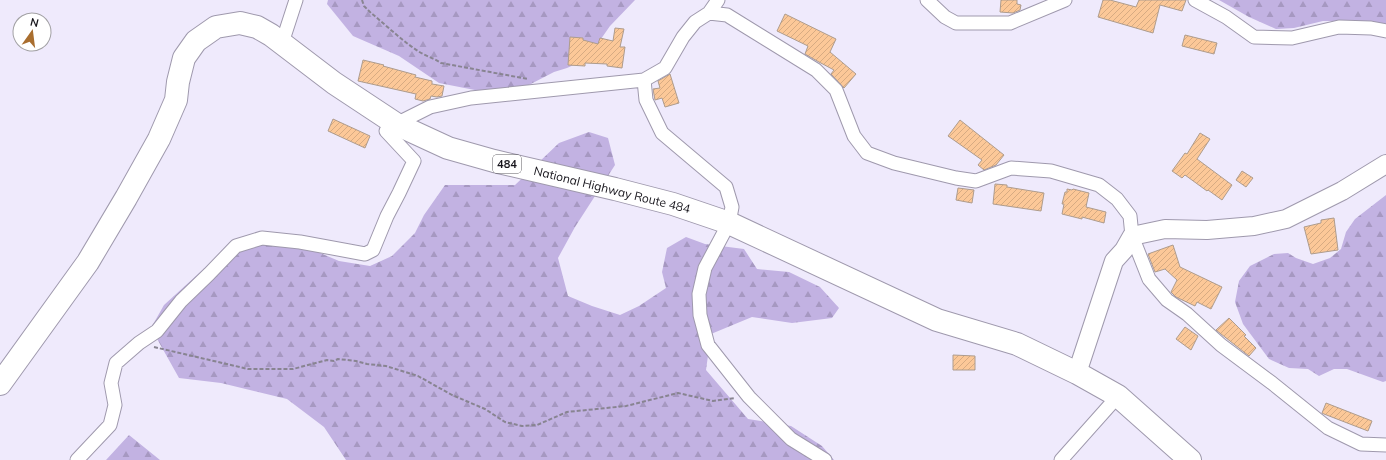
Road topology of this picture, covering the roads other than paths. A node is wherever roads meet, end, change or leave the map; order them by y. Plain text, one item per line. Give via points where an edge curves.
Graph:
1 (296, 0) edge
2 (718, 0) edge
3 (927, 0) edge
4 (1065, 0) edge
5 (1195, 0) edge
6 (709, 13) junction
7 (1386, 31) edge
8 (282, 43) junction
9 (644, 80) junction
10 (396, 124) junction
11 (1386, 164) edge
12 (729, 223) junction
13 (1132, 236) junction
14 (1077, 372) junction
15 (0, 384) edge
16 (1118, 396) junction
17 (1386, 445) edge
18 (77, 460) edge
19 (825, 460) edge
20 (1061, 460) edge
21 (1190, 460) edge

1 - 8 street
2 - 6 street
3 - 4 street via 945,17 956,23 1010,23
5 - 7 street via 1226,17 1254,37 1292,38 1339,27
6 - 9 street via 695,22 665,68
6 - 13 street via 727,15 816,70 836,90 854,136 867,153 894,163 976,181 1011,168 1051,171 1099,184 1117,198 1130,216
8 - 10 highway, National Highway Route 484 / 484 via 334,83
8 - 15 highway, National Highway Route 484 / 484 via 257,27 240,23 216,27 196,41 184,58 176,100 159,139 126,198 88,262
9 - 10 street via 471,98 430,107
9 - 12 street via 646,100 662,133 726,187 732,207
10 - 12 highway, National Highway Route 484 / 484 via 448,148 477,157 673,204
10 - 18 street via 386,131 414,161 373,250 365,254 262,238 236,246 181,300 158,331 116,363 111,383 115,405 110,425
11 - 13 street via 1342,191 1286,219 1254,226 1207,230 1165,229
12 - 14 highway, National Highway Route 484 / 484 via 937,320 1017,344
12 - 19 street via 705,268 699,294 700,315 708,344 748,397 791,439
13 - 14 street via 1114,261
13 - 17 street via 1149,279 1167,300 1187,314 1221,345 1328,428 1361,444
14 - 16 highway, National Highway Route 484 / 484
16 - 20 street
16 - 21 highway, National Highway Route 484 / 484

